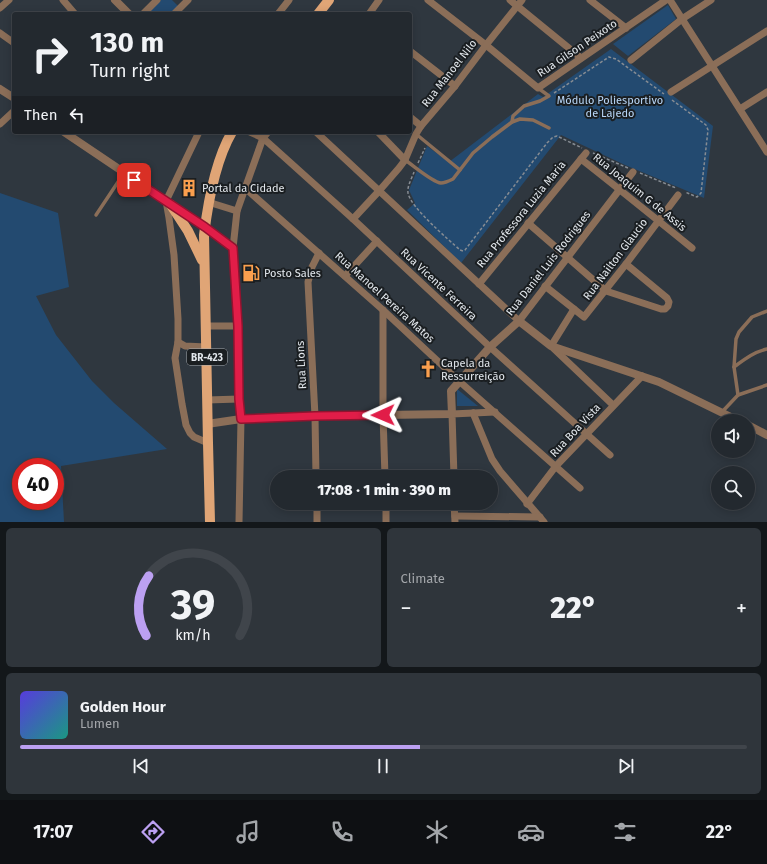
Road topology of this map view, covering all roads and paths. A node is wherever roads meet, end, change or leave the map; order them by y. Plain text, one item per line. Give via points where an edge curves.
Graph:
1 (9, 0) edge
2 (63, 0) edge
3 (115, 0) edge
4 (157, 0) edge
5 (188, 0) edge
6 (289, 0) edge
7 (329, 0) edge
8 (380, 0) edge
9 (428, 0) edge
10 (510, 0) edge
11 (590, 0) edge
12 (666, 0) edge
13 (670, 0) edge
14 (712, 0) edge
15 (520, 3) edge
16 (0, 8) edge
17 (73, 12) edge
18 (126, 12) edge
19 (145, 12) edge
20 (179, 12) edge
21 (280, 12) edge
22 (320, 12) edge
23 (370, 12) edge
24 (682, 19) junction
25 (626, 28) junction
26 (767, 30) edge
27 (0, 34) edge
28 (12, 42) edge
29 (486, 45) junction
30 (412, 53) edge
31 (581, 58) junction
32 (631, 60) dead end
33 (712, 66) junction
34 (455, 86) junction
35 (538, 88) junction
36 (0, 89) edge
37 (767, 92) edge
38 (668, 94) joint
39 (549, 96) junction
40 (12, 97) edge
41 (672, 100) dead end
42 (740, 109) junction
43 (12, 113) edge
44 (412, 118) edge
45 (512, 122) junction
46 (0, 124) edge
47 (422, 126) junction
48 (549, 128) dead end
49 (67, 134) edge
50 (198, 134) edge
51 (318, 134) edge
52 (380, 134) edge
53 (416, 134) junction
54 (228, 135) edge
55 (265, 135) edge
56 (427, 144) junction
57 (767, 152) edge
58 (586, 153) junction
59 (405, 160) junction
60 (416, 168) junction
61 (460, 170) junction
62 (635, 172) junction
63 (124, 173) junction
64 (245, 188) junction
65 (620, 189) junction
66 (380, 191) junction
67 (679, 191) junction
68 (208, 202) junction
69 (168, 203) junction
70 (237, 211) junction
71 (96, 215) dead end
72 (353, 219) junction
73 (658, 221) junction
74 (528, 223) junction
75 (205, 227) junction
76 (377, 241) junction
77 (233, 248) junction
78 (692, 248) dead end
79 (319, 253) junction
80 (568, 257) junction
81 (204, 264) junction
82 (626, 264) junction
83 (345, 276) junction
84 (479, 284) junction
85 (545, 286) junction
86 (606, 290) junction
87 (574, 309) junction
88 (383, 310) junction
89 (767, 311) edge
90 (519, 321) junction
91 (206, 326) junction
92 (238, 326) junction
93 (178, 342) junction
94 (551, 346) junction
95 (206, 347) junction
96 (490, 347) junction
97 (767, 349) edge
98 (734, 367) junction
99 (642, 376) junction
100 (460, 381) junction
101 (767, 385) edge
102 (738, 395) junction
103 (239, 399) junction
104 (207, 400) junction
105 (613, 405) junction
106 (495, 412) junction
107 (721, 412) junction
108 (473, 413) junction
109 (452, 414) junction
110 (725, 414) edge
111 (383, 415) junction
112 (315, 416) junction
113 (241, 419) junction
114 (208, 424) junction
115 (755, 428) edge
116 (586, 434) junction
117 (767, 434) edge
118 (208, 446) junction
119 (610, 455) dead end
120 (556, 466) junction
121 (316, 470) edge
122 (385, 470) edge
123 (454, 470) edge
124 (580, 488) dead end
125 (527, 504) junction
126 (317, 510) edge
127 (386, 510) edge
128 (455, 519) edge
129 (542, 520) edge
130 (210, 522) edge
131 (239, 522) edge
132 (317, 522) edge
133 (386, 522) edge

1 - 16 street
2 - 17 street
3 - 18 street
4 - 19 street
5 - 20 street
6 - 21 street
7 - 22 main road
8 - 23 street
9 - 29 street, Rua Gilson Peixoto
10 - 15 street
11 - 25 street
12 - 25 street, Rua Gilson Peixoto
13 - 24 street
14 - 24 street
15 - 29 street, Rua Manoel Nilo
15 - 31 street
24 - 32 street
24 - 33 street
25 - 31 street, Rua Gilson Peixoto
26 - 33 street
27 - 28 street
29 - 34 street, Rua Manoel Nilo
29 - 35 street, Rua Gilson Peixoto
30 - 34 street
31 - 35 street, Rua Gilson Peixoto
33 - 38 street
33 - 42 street
34 - 47 street, Rua Manoel Nilo
35 - 39 lane
36 - 40 street
37 - 42 street
38 - 39 path via 616,59 609,57
39 - 45 lane via 540,102 524,106 513,116
41 - 67 path via 706,125 708,130 701,193 697,197
42 - 57 street
43 - 46 street
44 - 47 street
45 - 48 lane via 520,119 533,120
45 - 61 lane via 473,153
47 - 53 street, Rua Manoel Nilo
49 - 63 street
50 - 69 street
51 - 66 street
52 - 59 street
53 - 56 lane
53 - 59 street, Rua Manoel Nilo
54 - 68 main road, BR-423
55 - 64 street
55 - 72 street, Rua Vicente Ferreira
56 - 60 path
56 - 61 lane
58 - 60 path via 557,136 553,137 463,251 438,230 411,201 409,185
58 - 62 path
58 - 65 street, Rua Joaquim G de Assis
58 - 74 street, Rua Professora Luzia Maria
59 - 60 lane
59 - 66 street, Rua Manoel Nilo
60 - 61 lane via 440,183 453,179
62 - 65 street, Rua Daniel Luis Rodrigues
62 - 67 path
63 - 69 street
63 - 71 lane
64 - 70 street
64 - 79 street, Rua Manoel Pereira Matos
65 - 73 street, Rua Joaquim G de Assis
65 - 80 street, Rua Daniel Luis Rodrigues
66 - 72 street, Rua Manoel Nilo
66 - 84 street
67 - 73 street, Rua Nailton Glaucio
68 - 70 street
68 - 75 main road, BR-423
69 - 75 street
69 - 81 main road via 188,231
69 - 93 street via 174,255
70 - 77 street
72 - 76 street, Rua Vicente Ferreira
73 - 78 street, Rua Joaquim G de Assis
73 - 82 street, Rua Nailton Glaucio
74 - 80 street
74 - 84 street, Rua Professora Luzia Maria
75 - 77 street
75 - 81 main road, BR-423
76 - 83 street
76 - 96 street, Rua Vicente Ferreira
77 - 92 street
79 - 83 street, Rua Manoel Pereira Matos
79 - 112 street, Rua Lions via 308,282
80 - 85 street, Rua Daniel Luis Rodrigues
80 - 86 street
81 - 91 main road, BR-423
82 - 86 street, Rua Nailton Glaucio
82 - 86 street via 667,298 668,306 665,309 661,308
83 - 88 street, Rua Manoel Pereira Matos
84 - 90 street
85 - 87 street, Rua Nailton Glaucio
85 - 90 street, Rua Daniel Luis Rodrigues
86 - 87 street, Rua Nailton Glaucio via 584,317
87 - 94 street
88 - 100 street, Rua Manoel Pereira Matos
88 - 111 street
89 - 98 lane via 752,317 739,332
90 - 94 street
90 - 96 street, Rua Daniel Luis Rodrigues
91 - 92 street
91 - 95 main road, BR-423
92 - 103 street
93 - 95 street via 185,346
93 - 118 street via 175,358 186,425 194,437
94 - 99 street
94 - 105 street
95 - 104 main road, BR-423
96 - 100 street, Rua Daniel Luis Rodrigues
96 - 116 street, Rua Vicente Ferreira
97 - 98 lane via 751,354
98 - 102 lane
99 - 105 street, Rua Boa Vista
99 - 107 street
100 - 106 street, Rua Manoel Pereira Matos
100 - 109 street, Rua Daniel Luis Rodrigues via 451,391
101 - 102 lane
102 - 107 lane
103 - 104 street
103 - 113 street
104 - 114 main road, BR-423
105 - 116 street, Rua Boa Vista
106 - 108 street
106 - 120 street, Rua Manoel Pereira Matos
107 - 110 street
108 - 109 street
108 - 125 street via 492,460
109 - 111 street
109 - 123 street
111 - 112 street
111 - 122 street
112 - 113 street
112 - 121 street, Rua Lions
113 - 114 street
113 - 131 street
114 - 118 main road, BR-423
115 - 117 street
116 - 119 street, Rua Vicente Ferreira
116 - 120 street, Rua Boa Vista
118 - 130 main road, BR-423
120 - 124 street, Rua Manoel Pereira Matos
120 - 125 street, Rua Boa Vista
125 - 129 street
126 - 132 street
127 - 133 street
128 - 129 street

